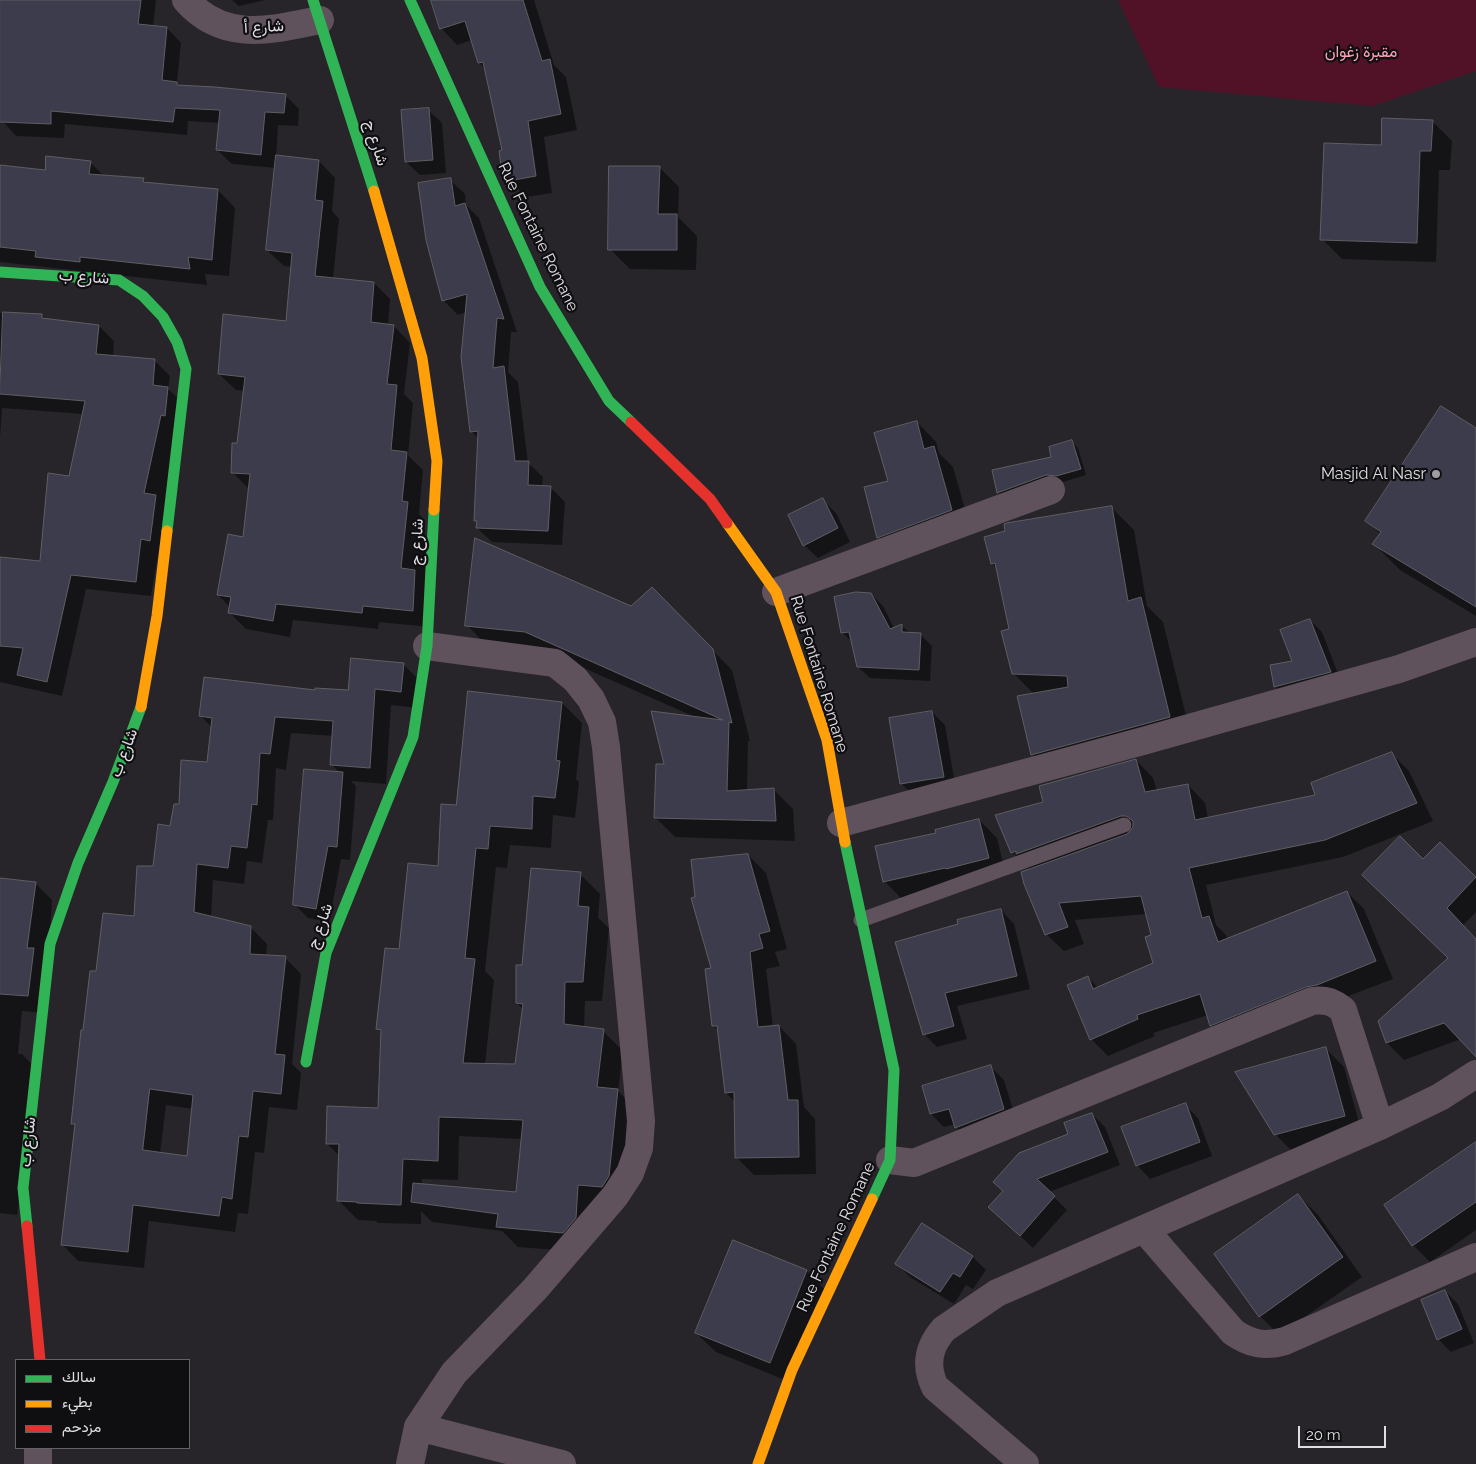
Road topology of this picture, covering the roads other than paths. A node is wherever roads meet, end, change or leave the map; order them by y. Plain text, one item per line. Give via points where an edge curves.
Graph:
1 (186, 0) edge
2 (410, 0) edge
3 (316, 10) edge
4 (0, 272) edge
5 (1051, 490) dead end
6 (776, 592) junction
7 (1476, 642) edge
8 (427, 646) junction
9 (841, 823) junction
10 (1124, 825) dead end
11 (861, 920) junction
12 (306, 1062) dead end
13 (1476, 1074) edge
14 (1380, 1126) junction
15 (890, 1160) junction
16 (1144, 1229) junction
17 (1476, 1258) edge
18 (40, 1359) edge
19 (418, 1427) junction
20 (38, 1449) edge
21 (38, 1464) edge
22 (410, 1464) edge
23 (562, 1464) edge
24 (758, 1464) edge
25 (1025, 1464) edge

1 - 3 street, شارع أ via 210,20 230,28 251,31 273,30
2 - 6 street, Rue Fontaine Romane via 540,287 609,402 710,499
3 - 8 street, شارع ج via 422,358 437,461
4 - 18 street, شارع ب via 119,280 143,296 163,317 177,342 186,369 158,616 140,710 78,863 50,944 23,1188
5 - 6 street
6 - 9 street, Rue Fontaine Romane via 826,740
7 - 9 street via 1380,674
8 - 12 street, شارع ج via 413,737 326,953
8 - 19 street via 555,663 575,679 591,699 602,722 641,1121 638,1148 630,1174 615,1196 535,1289 454,1373
9 - 11 street, Rue Fontaine Romane
10 - 11 lane
11 - 15 street, Rue Fontaine Romane via 894,1070
13 - 14 street via 1440,1097
14 - 15 street via 1343,1010 1321,1000 914,1163
14 - 16 street
15 - 24 street, Rue Fontaine Romane via 792,1370
16 - 17 street via 1233,1332 1264,1344 1285,1341
16 - 25 street via 997,1293 937,1337 928,1367 935,1387
19 - 22 street
19 - 23 street
20 - 21 street

